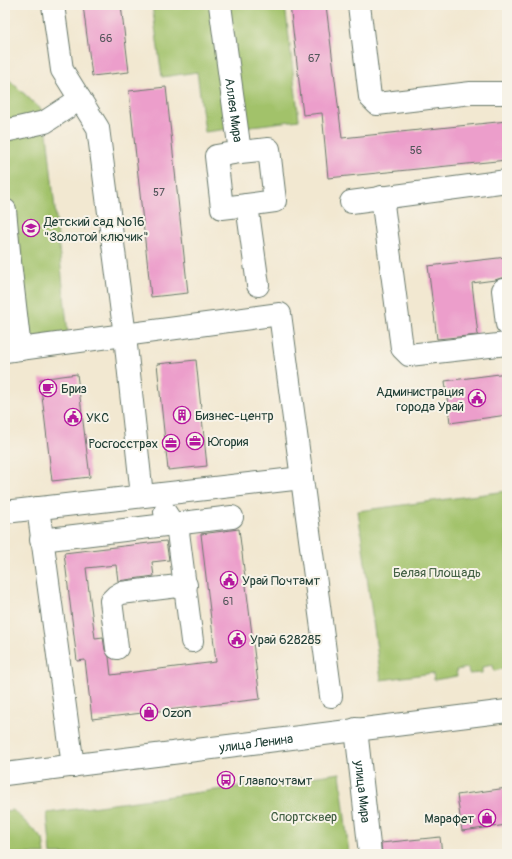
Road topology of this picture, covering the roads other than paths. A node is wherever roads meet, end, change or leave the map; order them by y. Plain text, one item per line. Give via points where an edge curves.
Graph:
1 (53, 5) edge
2 (220, 5) edge
3 (359, 5) edge
4 (507, 93) edge
5 (80, 99) junction
6 (5, 131) edge
7 (240, 152) junction
8 (507, 181) edge
9 (382, 197) junction
10 (351, 202) dead end
11 (248, 206) junction
12 (5, 210) edge
13 (8, 262) edge
14 (258, 285) dead end
15 (503, 290) dead end
16 (507, 324) edge
17 (125, 336) junction
18 (507, 344) edge
19 (12, 350) edge
20 (302, 478) junction
21 (148, 496) junction
22 (38, 508) junction
23 (5, 511) edge
24 (232, 517) dead end
25 (173, 524) junction
26 (42, 540) junction
27 (186, 585) junction
28 (192, 641) dead end
29 (117, 648) dead end
30 (331, 696) dead end
31 (507, 711) edge
32 (356, 729) junction
33 (73, 766) junction
34 (5, 774) edge
35 (370, 854) edge

1 - 5 street via 62,70
2 - 7 street, Аллея Мира
3 - 4 street via 370,97 377,104 471,93
5 - 6 street via 45,122
5 - 17 street via 98,128
7 - 11 street, Аллея Мира via 216,156 222,208
7 - 11 street, Аллея Мира via 269,149 275,201
8 - 9 street
9 - 10 street
9 - 18 street via 402,348 409,355
11 - 14 street
12 - 13 street
13 - 19 street
15 - 16 street
17 - 19 street
17 - 20 street via 280,314
17 - 21 street
20 - 21 street
20 - 30 street
21 - 22 street
21 - 25 street
22 - 23 street
22 - 26 street
24 - 25 street
25 - 26 street
25 - 27 street via 178,532
26 - 33 street
27 - 28 street
27 - 29 street via 121,593 116,596 112,601
31 - 32 street, улица Ленина
32 - 33 street, улица Ленина
32 - 35 street, улица Мира
33 - 34 street, улица Ленина

